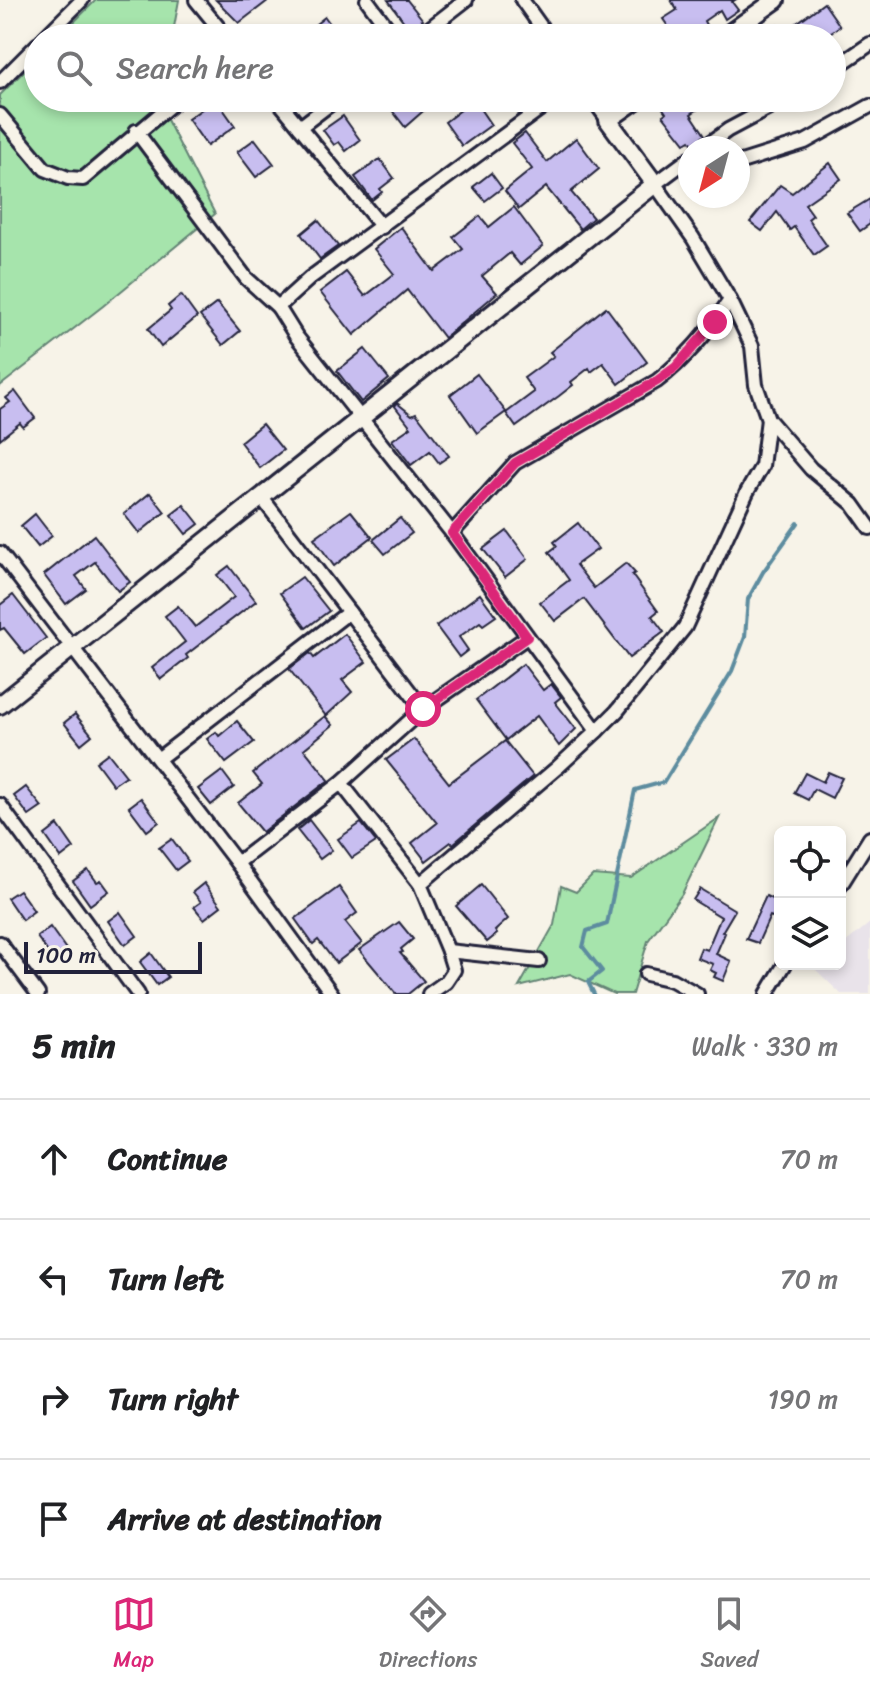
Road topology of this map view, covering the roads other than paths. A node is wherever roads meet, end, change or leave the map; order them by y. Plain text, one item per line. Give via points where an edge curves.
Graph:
1 (82, 0) edge
2 (196, 0) edge
3 (367, 0) edge
4 (466, 0) edge
5 (522, 0) edge
6 (776, 0) edge
7 (58, 24) edge
8 (216, 24) edge
9 (385, 24) edge
10 (435, 24) edge
11 (539, 24) edge
12 (743, 24) edge
13 (870, 44) edge
14 (24, 58) edge
15 (846, 60) edge
16 (0, 82) edge
17 (870, 106) edge
18 (161, 112) edge
19 (288, 112) edge
20 (320, 112) edge
21 (536, 112) edge
22 (602, 112) edge
23 (619, 112) edge
24 (762, 112) edge
25 (0, 115) edge
26 (608, 120) junction
27 (300, 127) junction
28 (136, 131) junction
29 (720, 136) edge
30 (750, 159) edge
31 (678, 167) edge
32 (655, 184) junction
33 (382, 227) junction
34 (730, 300) junction
35 (278, 307) junction
36 (363, 418) junction
37 (768, 419) junction
38 (262, 498) junction
39 (870, 528) edge
40 (452, 533) junction
41 (0, 553) edge
42 (349, 612) junction
43 (527, 637) junction
44 (73, 646) junction
45 (0, 705) edge
46 (423, 709) junction
47 (597, 731) junction
48 (158, 759) junction
49 (341, 783) junction
50 (0, 805) edge
51 (870, 838) edge
52 (237, 863) junction
53 (846, 876) edge
54 (420, 884) junction
55 (0, 943) edge
56 (448, 951) junction
57 (539, 961) dead end
58 (781, 970) edge
59 (646, 974) dead end
60 (38, 994) edge
61 (138, 994) edge
62 (332, 994) edge
63 (429, 994) edge
64 (697, 994) edge
65 (767, 994) edge

1 - 7 street
2 - 8 street
3 - 9 street
4 - 10 street
5 - 11 street
6 - 12 street
13 - 15 street
14 - 16 street
17 - 30 street via 805,142
18 - 28 street
19 - 27 street
20 - 27 street
21 - 33 street
22 - 26 street
23 - 26 street
24 - 29 street
25 - 28 street via 45,169 68,178 83,179
26 - 32 street
27 - 33 street
28 - 35 street via 246,278
31 - 32 street
32 - 34 street
32 - 36 street
33 - 35 street
34 - 37 street via 752,346 756,385
34 - 40 street via 676,367 515,463
35 - 36 street
36 - 38 street
36 - 40 street
37 - 39 street
37 - 47 street via 762,466 685,627
38 - 42 street
38 - 44 street
40 - 43 street
41 - 44 street
42 - 46 street
42 - 48 street
43 - 46 street
43 - 47 street
44 - 45 street
44 - 48 street
46 - 49 street
47 - 54 street
48 - 52 street
49 - 52 street
49 - 54 street
50 - 61 street
51 - 53 street
52 - 62 street
54 - 56 street
55 - 60 street
56 - 57 street
56 - 63 street via 454,970
58 - 65 street
59 - 64 street

